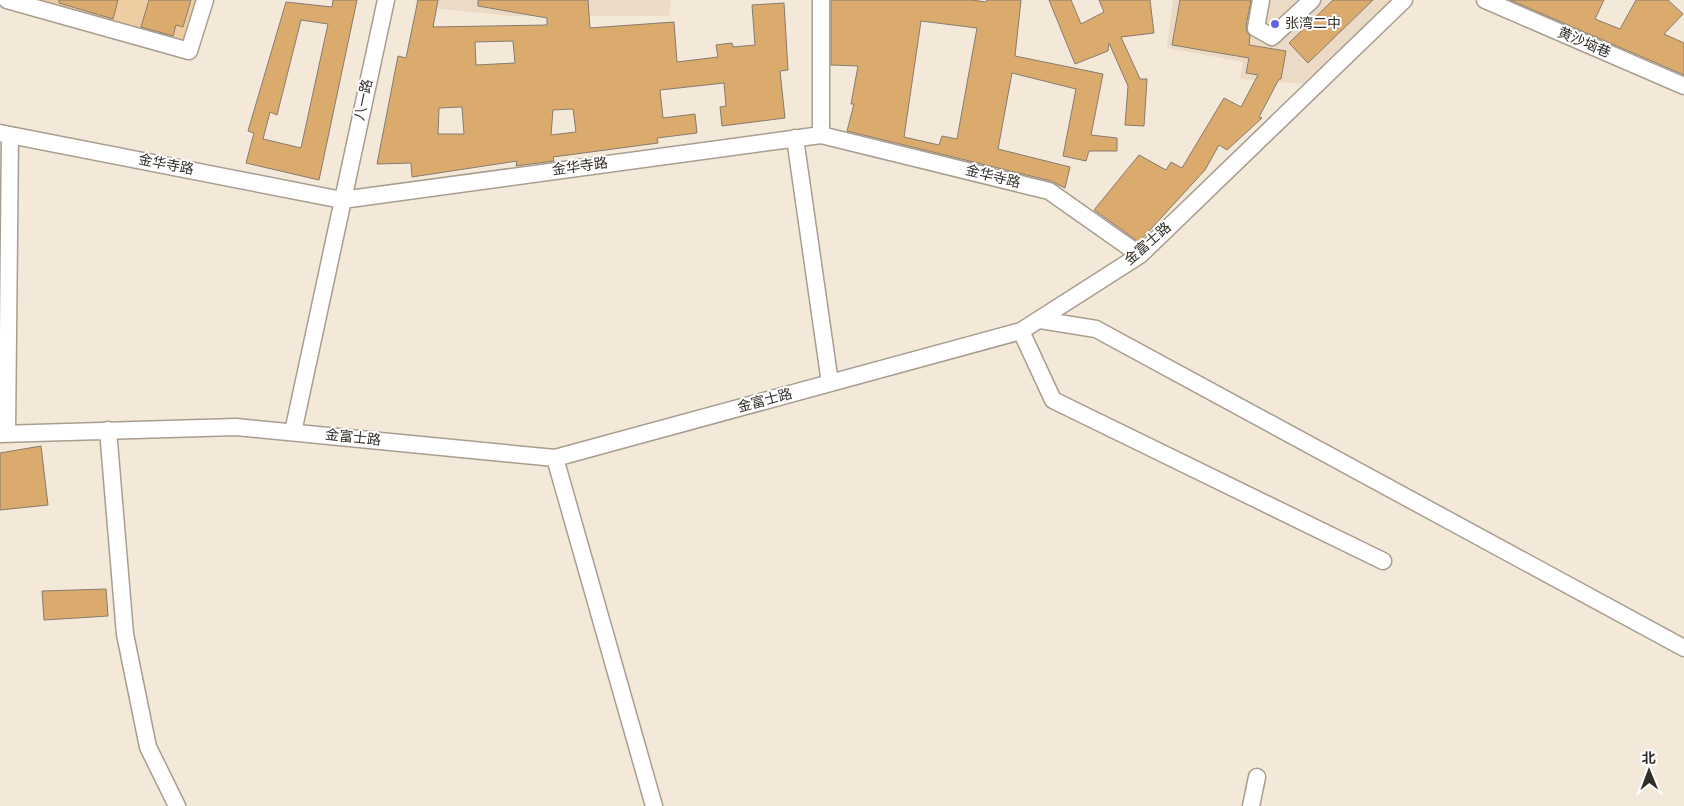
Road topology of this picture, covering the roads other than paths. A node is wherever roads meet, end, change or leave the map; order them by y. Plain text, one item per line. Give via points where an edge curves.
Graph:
1 (7, 0) edge
2 (205, 0) edge
3 (386, 0) edge
4 (821, 0) edge
5 (1261, 0) edge
6 (1312, 0) edge
7 (1404, 0) edge
8 (1485, 0) edge
9 (51, 6) edge
10 (1684, 86) edge
11 (5, 134) edge
12 (821, 135) junction
13 (795, 138) junction
14 (342, 200) junction
15 (1140, 256) junction
16 (1040, 320) junction
17 (1022, 332) junction
18 (830, 384) junction
19 (108, 430) junction
20 (293, 432) junction
21 (4, 434) edge
22 (555, 458) junction
23 (1383, 561) dead end
24 (1684, 648) edge
25 (1257, 777) dead end
26 (177, 806) edge
27 (654, 806) edge
28 (1251, 806) edge

1 - 9 street
2 - 9 street via 189,51
3 - 14 street, 八一路
4 - 12 street
5 - 6 street via 1256,28 1272,37
7 - 15 street, 金富士路
8 - 10 street, 黄沙垴巷
11 - 14 street, 金华寺路
11 - 21 street
12 - 13 street, 金华寺路
12 - 15 street, 金华寺路 via 1049,191
13 - 14 street, 金华寺路
13 - 18 street
14 - 20 street, 八一路
15 - 16 street, 金富士路
16 - 17 street, 金富士路
16 - 24 street via 1096,329
17 - 18 street, 金富士路
17 - 23 street via 1053,400
18 - 22 street, 金富士路
19 - 20 street, 金富士路 via 236,427
19 - 21 street, 金富士路
19 - 26 street via 126,634 148,747
20 - 22 street, 金富士路
22 - 27 street
25 - 28 street

